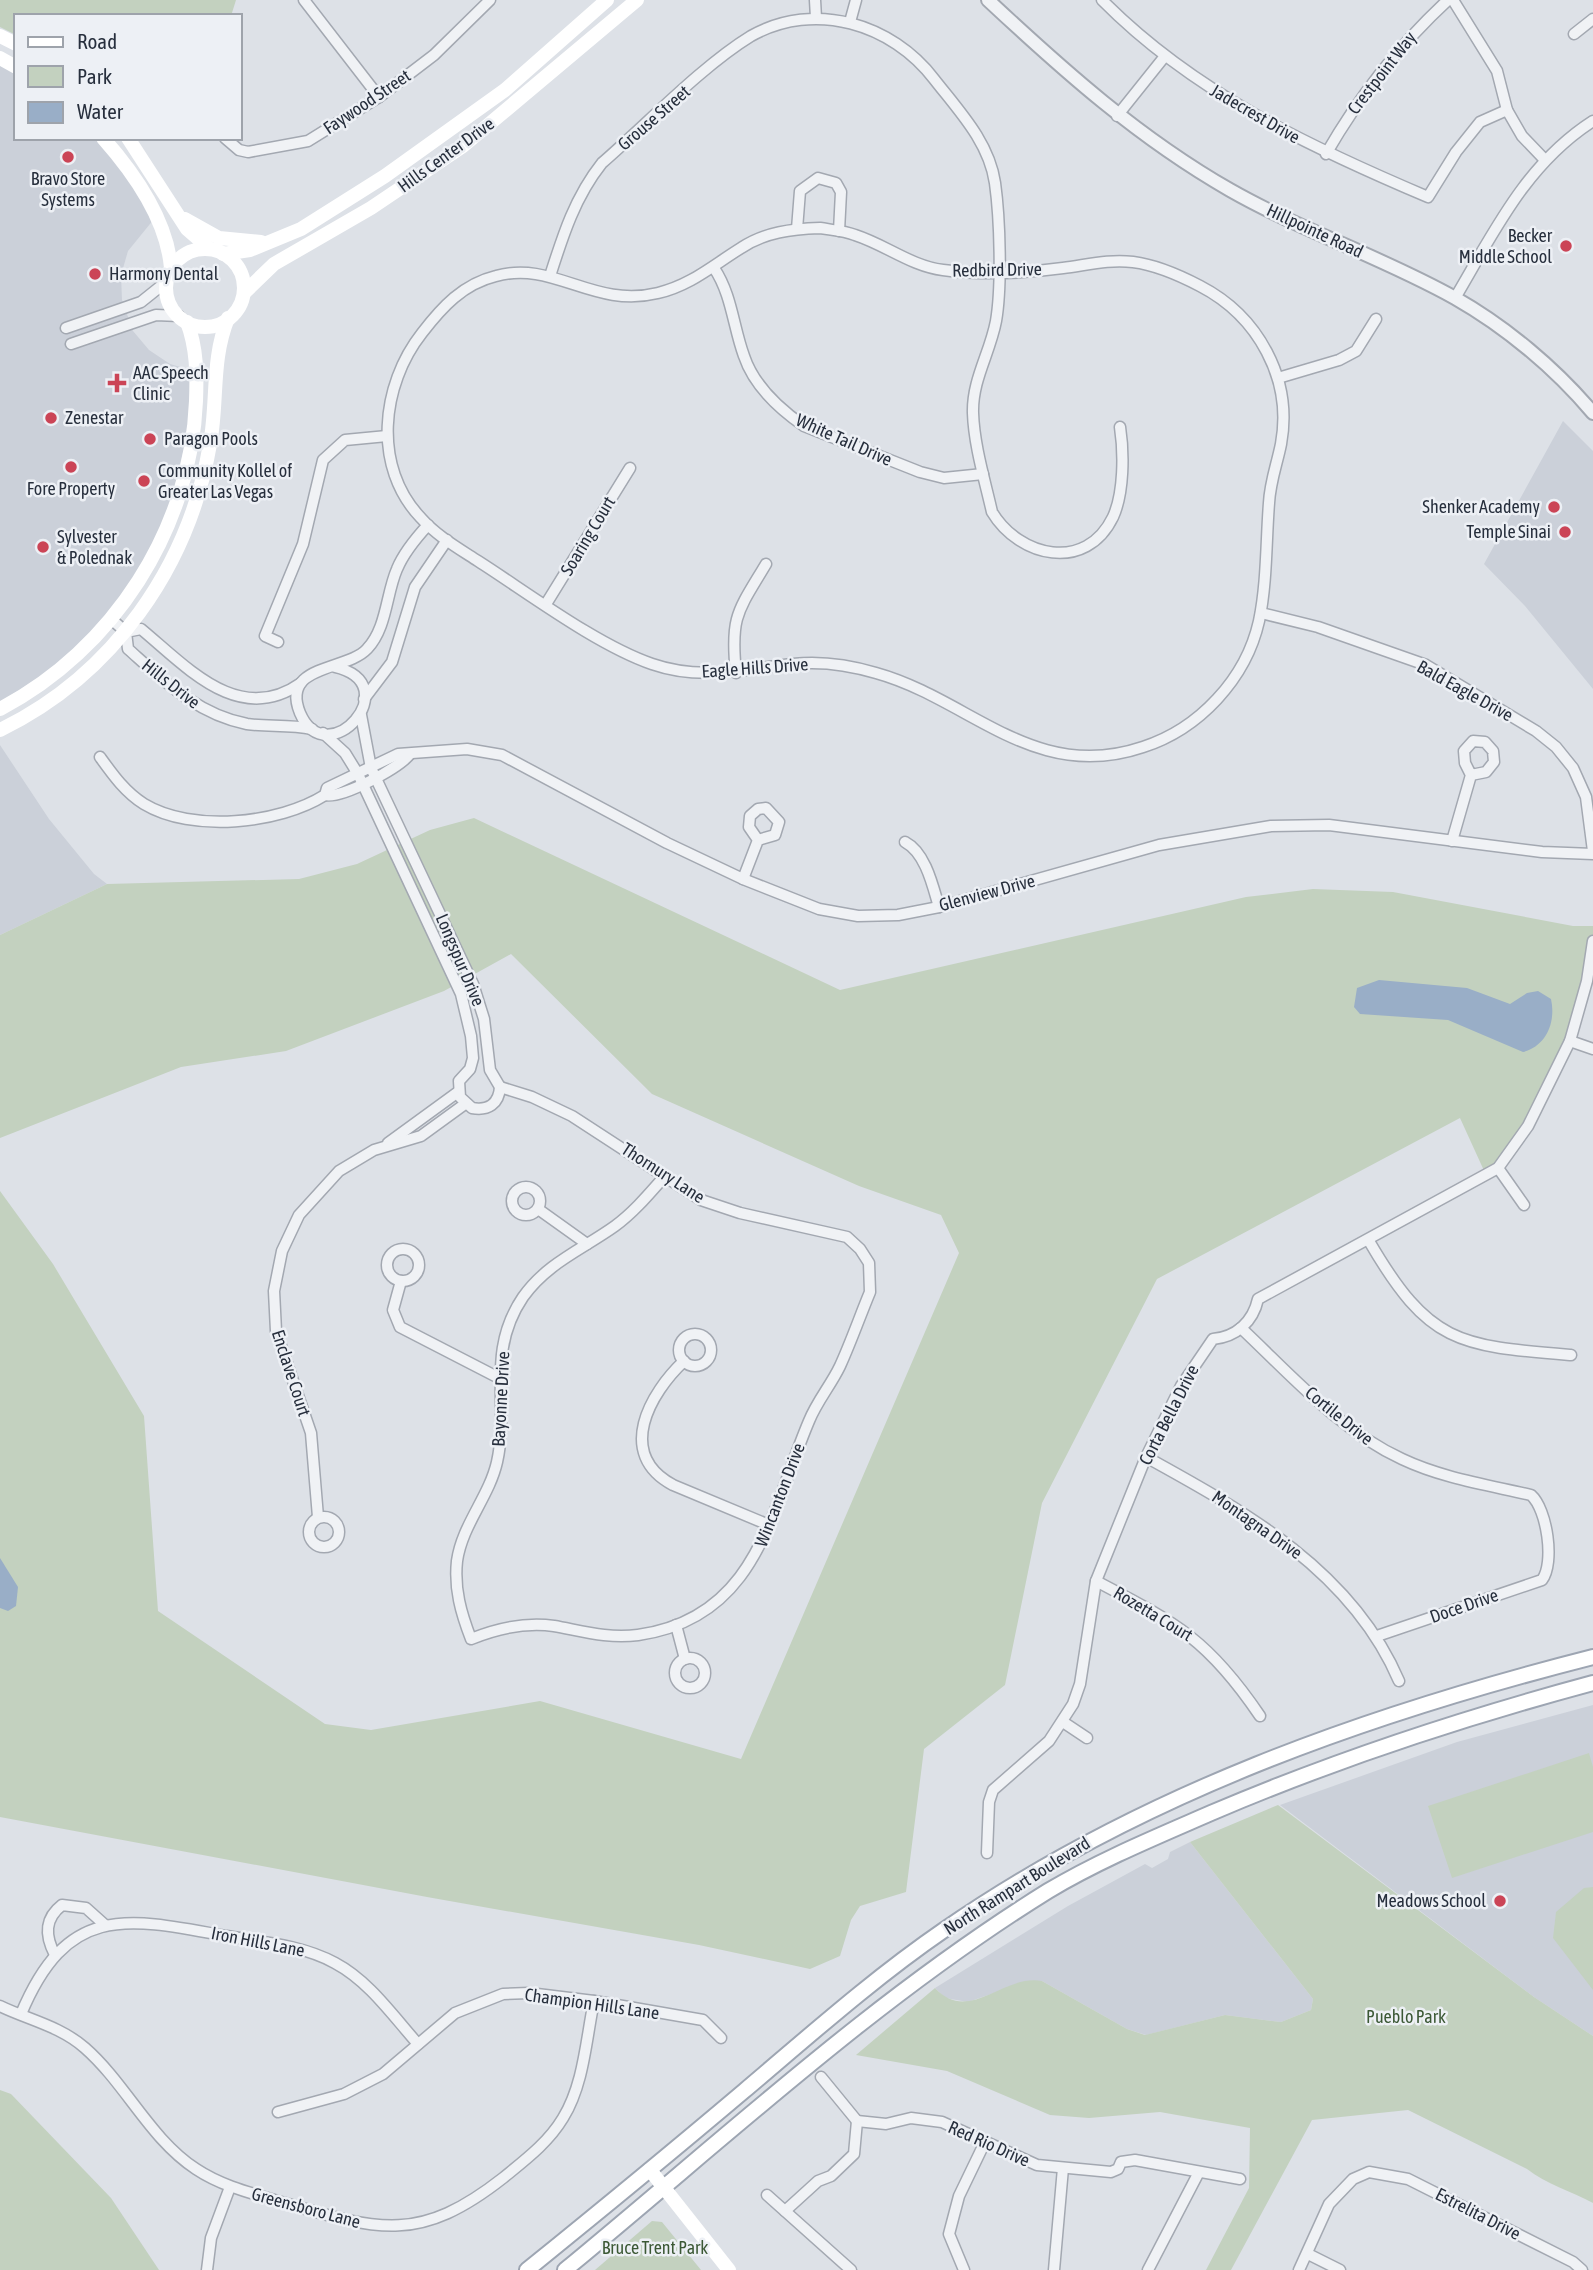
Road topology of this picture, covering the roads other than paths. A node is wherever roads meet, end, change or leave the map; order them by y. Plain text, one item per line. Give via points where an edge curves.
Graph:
1 (304, 0) edge
2 (490, 0) edge
3 (607, 0) edge
4 (637, 0) edge
5 (815, 0) edge
6 (856, 0) edge
7 (988, 0) edge
8 (1001, 0) edge
9 (1102, 0) edge
10 (1450, 0) edge
11 (816, 18) junction
12 (1593, 19) edge
13 (850, 22) junction
14 (1574, 34) dead end
15 (1038, 46) junction
16 (1165, 56) junction
17 (379, 97) junction
18 (1507, 110) junction
19 (1117, 116) junction
20 (1593, 121) edge
21 (105, 140) edge
22 (129, 140) edge
23 (227, 140) edge
24 (1326, 154) junction
25 (1545, 160) junction
26 (176, 211) junction
27 (797, 229) junction
28 (839, 231) junction
29 (273, 242) junction
30 (216, 251) junction
31 (714, 268) junction
32 (998, 271) junction
33 (168, 275) junction
34 (550, 276) junction
35 (244, 293) junction
36 (1455, 298) junction
37 (228, 318) junction
38 (183, 319) junction
39 (1376, 319) dead end
40 (66, 328) dead end
41 (71, 345) dead end
42 (1278, 378) junction
43 (1593, 413) edge
44 (1120, 427) dead end
45 (387, 436) junction
46 (630, 468) dead end
47 (983, 474) junction
48 (428, 525) junction
49 (447, 540) junction
50 (766, 564) dead end
51 (546, 604) junction
52 (1261, 613) junction
53 (111, 619) junction
54 (126, 632) junction
55 (278, 642) dead end
56 (335, 667) junction
57 (736, 673) junction
58 (302, 683) junction
59 (364, 699) junction
60 (0, 709) edge
61 (361, 715) junction
62 (0, 730) edge
63 (320, 732) junction
64 (100, 757) dead end
65 (373, 773) junction
66 (1471, 775) dead end
67 (360, 779) junction
68 (758, 840) dead end
69 (1452, 841) junction
70 (905, 842) dead end
71 (1593, 852) edge
72 (743, 878) junction
73 (939, 907) junction
74 (1593, 941) edge
75 (1570, 1041) junction
76 (1593, 1049) edge
77 (500, 1087) junction
78 (458, 1092) junction
79 (465, 1104) junction
80 (382, 1147) junction
81 (1498, 1168) junction
82 (664, 1177) junction
83 (1524, 1205) dead end
84 (538, 1209) dead end
85 (1369, 1241) junction
86 (587, 1244) junction
87 (867, 1258) joint
88 (401, 1281) dead end
89 (1241, 1328) junction
90 (1571, 1355) dead end
91 (684, 1361) dead end
92 (499, 1378) junction
93 (1146, 1457) junction
94 (318, 1517) dead end
95 (769, 1525) junction
96 (1548, 1572) joint
97 (1096, 1581) junction
98 (676, 1625) junction
99 (1377, 1636) junction
100 (471, 1639) joint
101 (1593, 1657) edge
102 (685, 1659) dead end
103 (1399, 1681) dead end
104 (1593, 1683) edge
105 (1260, 1716) dead end
106 (1063, 1723) junction
107 (1087, 1738) dead end
108 (1080, 1846) junction
109 (987, 1853) dead end
110 (1091, 1867) junction
111 (105, 1926) junction
112 (55, 1955) junction
113 (594, 2001) junction
114 (0, 2006) edge
115 (21, 2014) junction
116 (721, 2038) dead end
117 (418, 2044) junction
118 (821, 2077) dead end
119 (278, 2112) dead end
120 (856, 2121) junction
121 (985, 2141) junction
122 (1063, 2168) junction
123 (650, 2170) junction
124 (1199, 2172) junction
125 (1240, 2179) dead end
126 (230, 2187) junction
127 (665, 2188) junction
128 (767, 2195) dead end
129 (785, 2211) junction
130 (1308, 2254) junction
131 (207, 2270) edge
132 (527, 2270) edge
133 (565, 2270) edge
134 (729, 2270) edge
135 (851, 2270) edge
136 (964, 2270) edge
137 (1054, 2270) edge
138 (1148, 2270) edge
139 (1299, 2270) edge
140 (1340, 2270) edge
141 (1582, 2270) edge

1 - 17 street
2 - 17 street, Faywood Street via 434,55
3 - 29 main road, Hills Center Drive via 505,90 433,143
4 - 35 main road, Hills Center Drive via 463,146 371,208 274,264
5 - 11 street
6 - 13 street
7 - 15 street, Hillpointe Road
8 - 15 street, Hillpointe Road
9 - 16 street, Jadecrest Drive
10 - 18 street via 1497,71
10 - 24 street, Crestpoint Way via 1380,69
11 - 13 street, Grouse Street
11 - 34 street, Grouse Street via 779,24 753,35 602,163 569,216
12 - 14 street
13 - 32 street, Grouse Street via 886,35 907,50 978,136 995,183
15 - 19 street, Hillpointe Road
16 - 19 street
16 - 24 street, Jadecrest Drive via 1274,128
17 - 23 street, Faywood Street via 293,146 248,152
18 - 24 street, Jadecrest Drive via 1480,122 1428,198
18 - 25 street via 1522,136
19 - 36 street, Hillpointe Road via 1231,191
20 - 25 street
21 - 33 main road via 158,220 168,246
22 - 26 main road
25 - 36 street via 1499,221
26 - 29 main road via 219,238
26 - 30 main road via 187,229
27 - 28 street, Redbird Drive
27 - 28 street via 800,191 818,178 836,183 841,192
27 - 31 street, Redbird Drive via 743,246
28 - 32 street, Redbird Drive via 943,270
29 - 30 main road, Hills Center Drive via 243,252
30 - 33 main road via 190,252
30 - 35 main road via 239,269
31 - 34 street, Redbird Drive via 681,287 641,297 603,295
31 - 47 street, White Tail Drive via 726,286 744,357 769,398 786,414 804,426 919,472 944,478
32 - 42 street, Redbird Drive via 1057,269 1103,261 1157,267 1229,305 1261,341
32 - 47 street, Grouse Street via 996,321 977,377 973,414
33 - 38 main road via 167,299
33 - 40 street via 141,302
34 - 45 street, Redbird Drive via 527,272 492,277 460,292 442,308 411,346 400,368 389,401
35 - 37 main road
36 - 43 street, Hillpointe Road via 1542,362
37 - 38 main road via 206,327
37 - 54 main road via 216,352 212,438 195,507 170,566
38 - 41 street via 156,315
38 - 53 main road via 195,350 196,394 184,479 157,550
39 - 42 street via 1356,351
42 - 52 street, Redbird Drive via 1283,422 1270,485
44 - 47 street, Grouse Street via 1118,503 1105,530 1081,548 1051,553 1010,537 992,512
45 - 48 street, Eagle Hills Drive via 401,491
45 - 55 street via 345,440 323,460 303,544 265,636
46 - 51 street, Soaring Court
48 - 49 street, Eagle Hills Drive
48 - 56 street, Hills Drive via 397,567 374,640 359,656
49 - 51 street, Eagle Hills Drive
49 - 59 street via 415,587 392,662
50 - 57 street via 737,613 732,636
51 - 57 street, Eagle Hills Drive via 647,662 705,675
52 - 57 street, Eagle Hills Drive via 1240,670 1214,704 1144,747 1108,755 1068,755 1026,745 876,673 838,664 799,663
52 - 71 street, Bald Eagle Drive via 1318,627 1426,665 1536,731 1573,768 1586,797
53 - 54 street, Hills Drive
53 - 60 main road via 55,673
54 - 58 street, Hills Drive via 141,629 205,682 229,694 268,699
54 - 62 main road via 69,687
54 - 63 street, Hills Drive via 128,649 204,709 251,724
56 - 58 street, Hills Drive via 315,670
56 - 59 street via 358,680
58 - 63 street via 297,701 300,713
59 - 61 street
61 - 63 street, Hills Drive via 346,730
61 - 65 street, Longspur Drive
63 - 67 street, Longspur Drive via 345,753
64 - 67 street, Glenview Drive via 124,789 146,805 198,821 260,820 325,795 332,797
65 - 67 street, Glenview Drive
65 - 72 street, Glenview Drive via 402,764 410,754 467,750 502,755
65 - 77 street, Longspur Drive via 473,984 484,1019 490,1070
66 - 69 street
67 - 78 street, Longspur Drive via 461,994 473,1058 459,1081
68 - 72 street
69 - 71 street, Glenview Drive
69 - 73 street, Glenview Drive via 1329,825 1271,826 1159,845
70 - 73 street via 928,872
72 - 73 street, Glenview Drive via 819,909 858,916
74 - 75 street
75 - 76 street
75 - 81 street via 1528,1126
77 - 79 street via 498,1099 488,1108 476,1110
77 - 82 street, Thornury Lane via 572,1116
78 - 79 street
78 - 80 street, Enclave Court
79 - 80 street, Enclave Court via 421,1136
80 - 94 street, Enclave Court via 340,1171 311,1199 289,1233 277,1271 275,1331 311,1433
81 - 83 street
81 - 85 street
82 - 86 street, Bayonne Drive via 627,1217
82 - 87 street, Thornury Lane via 720,1208 842,1235
84 - 86 street
85 - 89 street via 1258,1299 1255,1314
85 - 90 street via 1405,1298 1446,1332 1492,1349
86 - 92 street, Bayonne Drive via 544,1273 523,1297 503,1342
87 - 95 street, Wincanton Drive via 870,1292 841,1364 810,1418
88 - 92 street via 393,1310 400,1326
89 - 93 street, Corta Bella Drive via 1229,1338 1213,1339 1202,1353
89 - 96 street, Cortile Drive via 1340,1421 1373,1444 1441,1474 1534,1498 1540,1504 1550,1558
91 - 95 street via 649,1404 643,1435 648,1462 667,1482
92 - 100 street, Bayonne Drive via 497,1460 458,1558 458,1595
93 - 97 street, Corta Bella Drive
93 - 99 street, Montagna Drive via 1232,1504 1291,1545 1344,1594
95 - 98 street, Wincanton Drive via 756,1556 734,1586 705,1610
96 - 99 street, Doce Drive via 1542,1580
97 - 105 street, Rozetta Court via 1168,1618 1197,1639 1238,1683
97 - 106 street, Corta Bella Drive via 1080,1684
98 - 100 street, Wincanton Drive via 617,1636 520,1625
98 - 102 street
99 - 103 street, Montagna Drive
101 - 108 main road, North Rampart Boulevard via 1336,1734 1234,1773
104 - 110 main road, North Rampart Boulevard via 1439,1727 1299,1777
106 - 107 street
106 - 109 street, Corta Bella Drive via 993,1790
108 - 110 main road
108 - 123 main road, North Rampart Boulevard via 922,1946
110 - 127 main road, North Rampart Boulevard via 910,1985
111 - 112 street, Iron Hills Lane via 74,1939
111 - 112 street via 86,1908 62,1905 52,1913 48,1925 47,1939
111 - 117 street, Iron Hills Lane via 156,1923 316,1954 355,1976
112 - 115 street, Iron Hills Lane via 36,1979
113 - 116 street, Champion Hills Lane via 703,2020
113 - 117 street, Champion Hills Lane via 529,1993 490,1996 455,2013
113 - 126 street, Greensboro Lane via 580,2073 563,2118 533,2154 472,2202 437,2219 399,2226 359,2225
114 - 115 street, Greensboro Lane
115 - 126 street, Greensboro Lane via 56,2028 86,2048 165,2142 195,2169
117 - 119 street, Champion Hills Lane via 383,2074 344,2094
118 - 120 street
120 - 121 street, Red Rio Drive via 886,2124 911,2118 942,2122
120 - 129 street via 854,2154
121 - 122 street, Red Rio Drive via 1037,2165
121 - 136 street via 959,2196 949,2234
122 - 124 street, Red Rio Drive via 1111,2172 1121,2161 1135,2160
122 - 137 street
123 - 127 main road
123 - 132 main road, North Rampart Boulevard
124 - 125 street, Red Rio Drive
124 - 138 street
126 - 131 street via 211,2238
127 - 133 main road, North Rampart Boulevard
127 - 134 main road
128 - 129 street
129 - 135 street
130 - 139 street
130 - 140 street
130 - 141 street, Estrelita Drive via 1329,2204 1353,2179 1369,2172 1408,2179

